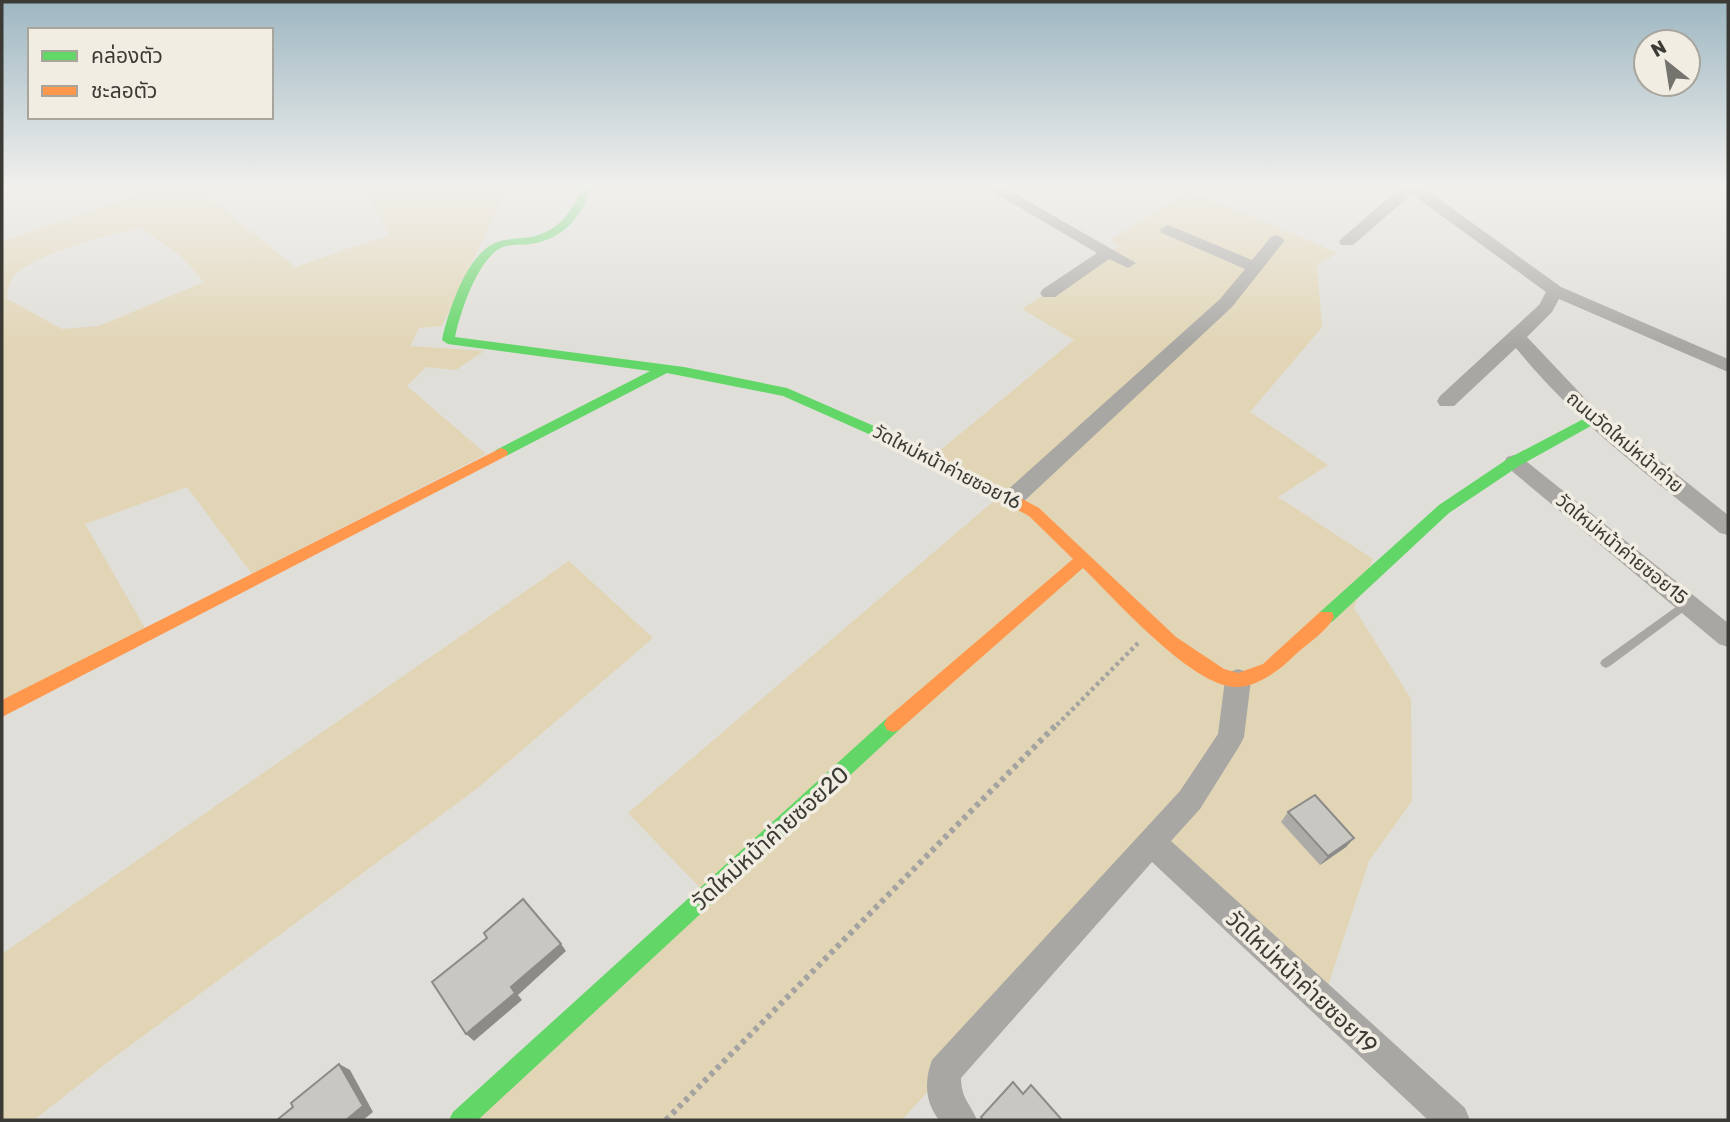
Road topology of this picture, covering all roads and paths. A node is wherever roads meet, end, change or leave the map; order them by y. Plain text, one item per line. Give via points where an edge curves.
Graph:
1 (527, 240) edge
2 (1086, 240) edge
3 (1192, 240) edge
4 (1277, 240) dead end
5 (1483, 240) edge
6 (1109, 253) junction
7 (1128, 263) dead end
8 (1256, 268) junction
9 (1555, 292) junction
10 (1049, 293) dead end
11 (1517, 337) junction
12 (1728, 366) edge
13 (664, 369) junction
14 (1447, 401) dead end
15 (1593, 419) junction
16 (1514, 462) junction
17 (1012, 499) junction
18 (1728, 527) edge
19 (1082, 560) junction
20 (1687, 603) junction
21 (1154, 627) junction
22 (1728, 638) edge
23 (1606, 663) dead end
24 (1237, 680) junction
25 (2, 709) edge
26 (1152, 843) junction
27 (461, 1120) edge
28 (666, 1120) edge
29 (960, 1120) edge
30 (1453, 1120) edge

1 - 13 street, วัดใหม่หน้าค่ายซอย16 via 489,251 455,311 448,340
2 - 6 street
3 - 8 street
4 - 8 street
5 - 9 street
6 - 7 street
6 - 10 street
8 - 17 street via 1226,303
9 - 11 street
9 - 12 street
11 - 14 street
11 - 15 street, ถนนวัดใหม่หน้าค่าย
13 - 17 street, วัดใหม่หน้าค่ายซอย16 via 787,392 899,441
13 - 25 street
15 - 16 street
15 - 18 street, ถนนวัดใหม่หน้าค่าย
16 - 20 street, วัดใหม่หน้าค่ายซอย15
16 - 24 street via 1444,509 1269,669
17 - 19 street, วัดใหม่หน้าค่ายซอย16 via 1034,512
19 - 21 street, วัดใหม่หน้าค่ายซอย16
19 - 27 street, วัดใหม่หน้าค่ายซอย20 via 901,717
20 - 22 street, วัดใหม่หน้าค่ายซอย15
20 - 23 lane
21 - 24 street, วัดใหม่หน้าค่ายซอย16 via 1200,665
21 - 28 path
24 - 26 street via 1231,737 1190,800
26 - 29 street via 944,1072 944,1099
26 - 30 street, วัดใหม่หน้าค่ายซอย19

